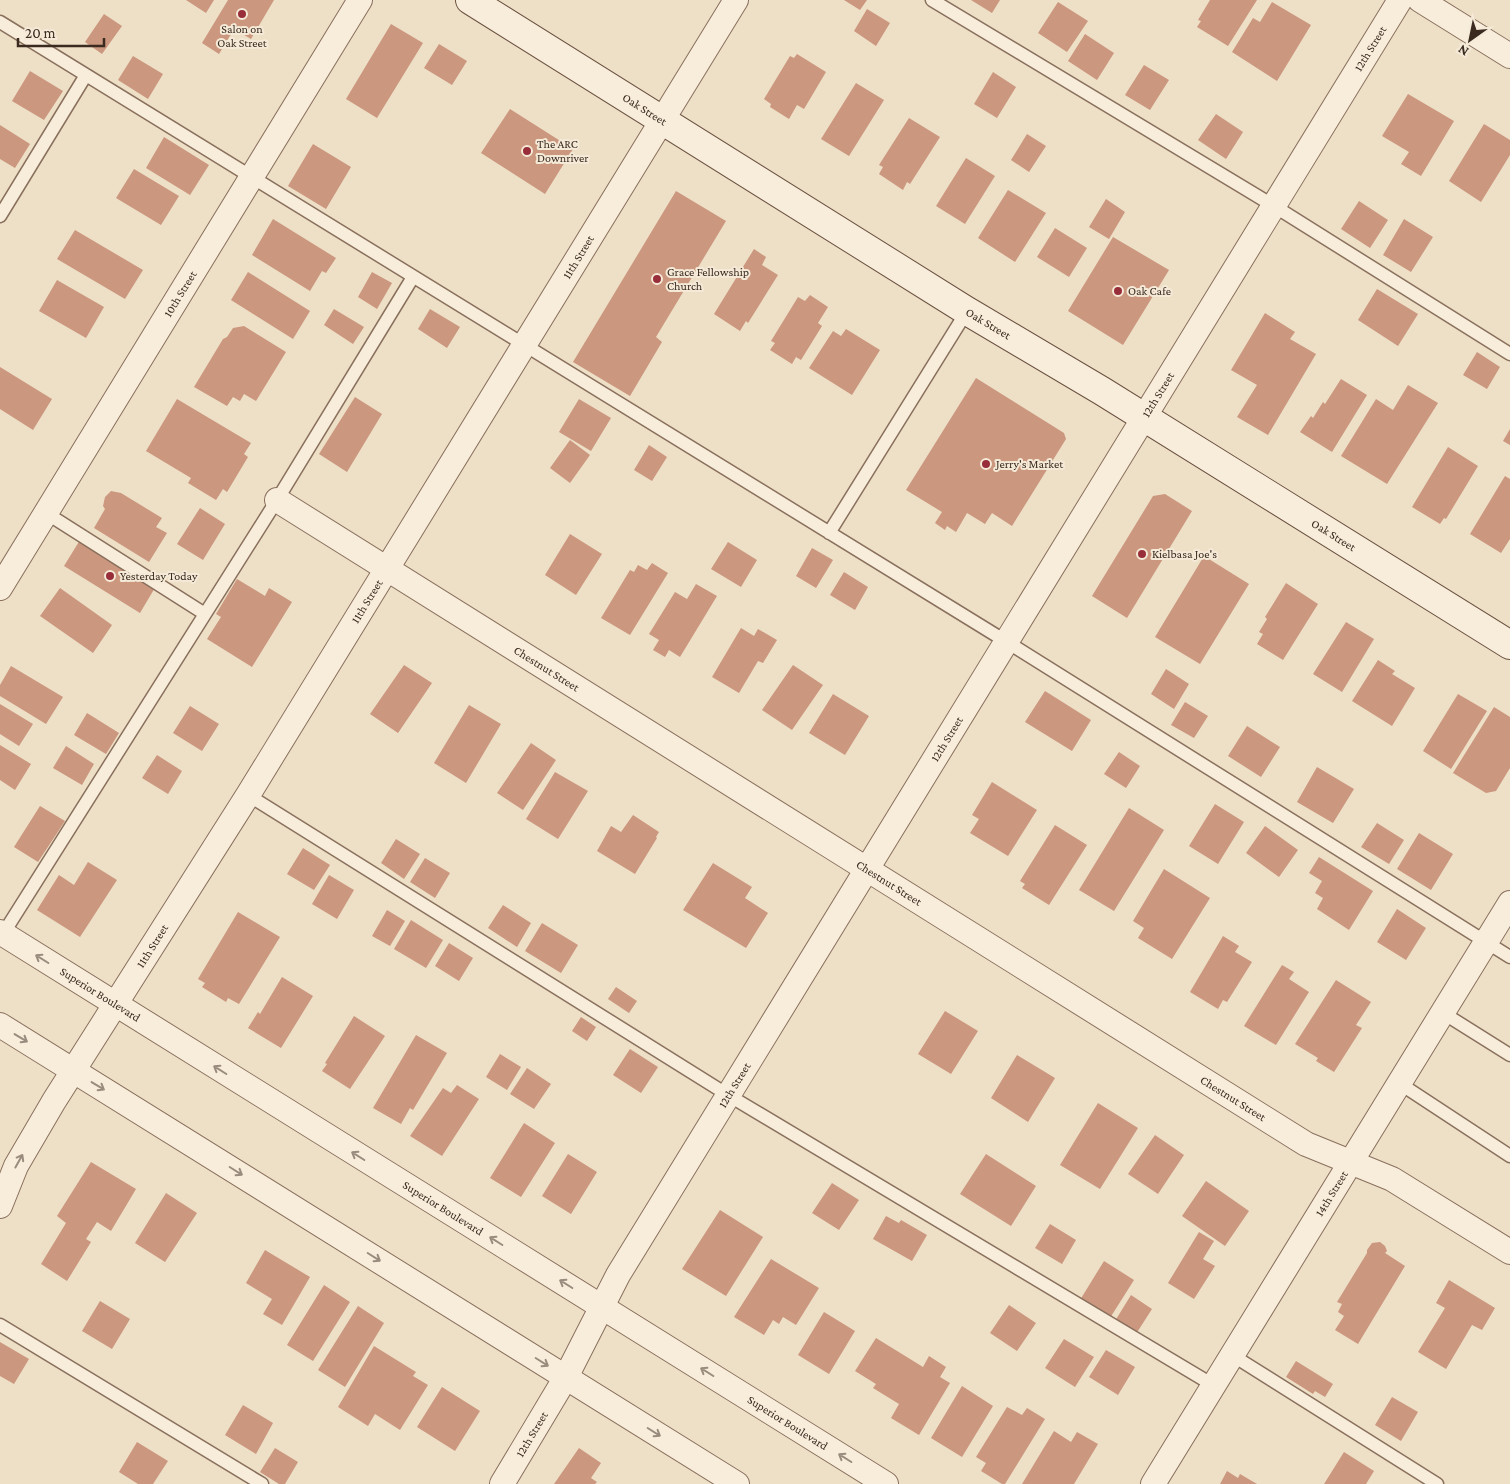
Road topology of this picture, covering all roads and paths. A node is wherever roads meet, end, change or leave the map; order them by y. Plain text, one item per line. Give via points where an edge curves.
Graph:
1 (360, 0) edge
2 (470, 0) edge
3 (736, 0) edge
4 (932, 0) edge
5 (1400, 0) edge
6 (1420, 0) edge
7 (0, 22) edge
8 (1510, 56) edge
9 (86, 75) junction
10 (663, 119) junction
11 (252, 177) junction
12 (1274, 206) junction
13 (0, 216) edge
14 (413, 277) junction
15 (967, 311) junction
16 (524, 345) junction
17 (1510, 354) edge
18 (1144, 418) junction
19 (277, 500) junction
20 (46, 513) junction
21 (829, 533) junction
22 (387, 568) junction
23 (0, 588) edge
24 (205, 614) junction
25 (1007, 642) junction
26 (1510, 645) edge
27 (248, 794) junction
28 (867, 869) junction
29 (1510, 903) edge
30 (2, 933) edge
31 (1486, 942) junction
32 (1510, 957) edge
33 (115, 1004) junction
34 (1443, 1012) junction
35 (0, 1025) edge
36 (1510, 1055) edge
37 (73, 1071) junction
38 (1399, 1083) junction
39 (728, 1095) junction
40 (1510, 1156) edge
41 (1351, 1162) junction
42 (0, 1206) edge
43 (1510, 1252) edge
44 (602, 1306) junction
45 (0, 1325) edge
46 (1232, 1356) junction
47 (566, 1377) junction
48 (1213, 1385) junction
49 (262, 1484) edge
50 (502, 1484) edge
51 (737, 1484) edge
52 (886, 1484) edge
53 (1153, 1484) edge
54 (1437, 1484) edge

1 - 11 street, 10th Street
2 - 10 street, Oak Street
3 - 10 street, 11th Street
4 - 12 lane
5 - 12 street, 12th Street
6 - 8 street
7 - 9 lane
9 - 11 lane
9 - 13 lane
10 - 15 street, Oak Street
10 - 16 street, 11th Street
11 - 14 lane
11 - 20 street, 10th Street
12 - 17 lane
12 - 18 street, 12th Street
14 - 16 lane
14 - 19 lane
15 - 18 street, Oak Street
15 - 21 lane
16 - 21 lane
16 - 22 street, 11th Street
18 - 25 street, 12th Street
18 - 26 street, Oak Street
19 - 22 street, Chestnut Street
19 - 24 lane
20 - 23 street, 10th Street
20 - 24 lane
21 - 25 lane
22 - 27 street, 11th Street
22 - 28 street, Chestnut Street
24 - 30 lane
25 - 28 street, 12th Street
25 - 31 lane
27 - 33 street, 11th Street
27 - 39 lane
28 - 39 street, 12th Street
28 - 41 street, Chestnut Street via 1306,1144
29 - 31 street, 14th Street
33 -> 30 street, Superior Boulevard
31 - 32 lane
31 - 34 street, 14th Street
33 - 37 street, 11th Street
44 -> 33 street, Superior Boulevard
34 - 36 lane
34 - 38 street, 14th Street
35 -> 37 street
42 -> 37 street, 11th Street via 16,1166
37 -> 47 street
38 - 40 lane
38 - 41 street, 14th Street
39 - 44 street, 12th Street
39 - 48 lane
41 - 43 street, Chestnut Street via 1392,1179
41 - 46 street, 14th Street
44 - 47 street, 12th Street
52 -> 44 street, Superior Boulevard
45 - 49 lane
46 - 48 street, 14th Street
46 - 54 lane
47 - 50 street, 12th Street
47 -> 51 street
48 - 53 street, 14th Street

